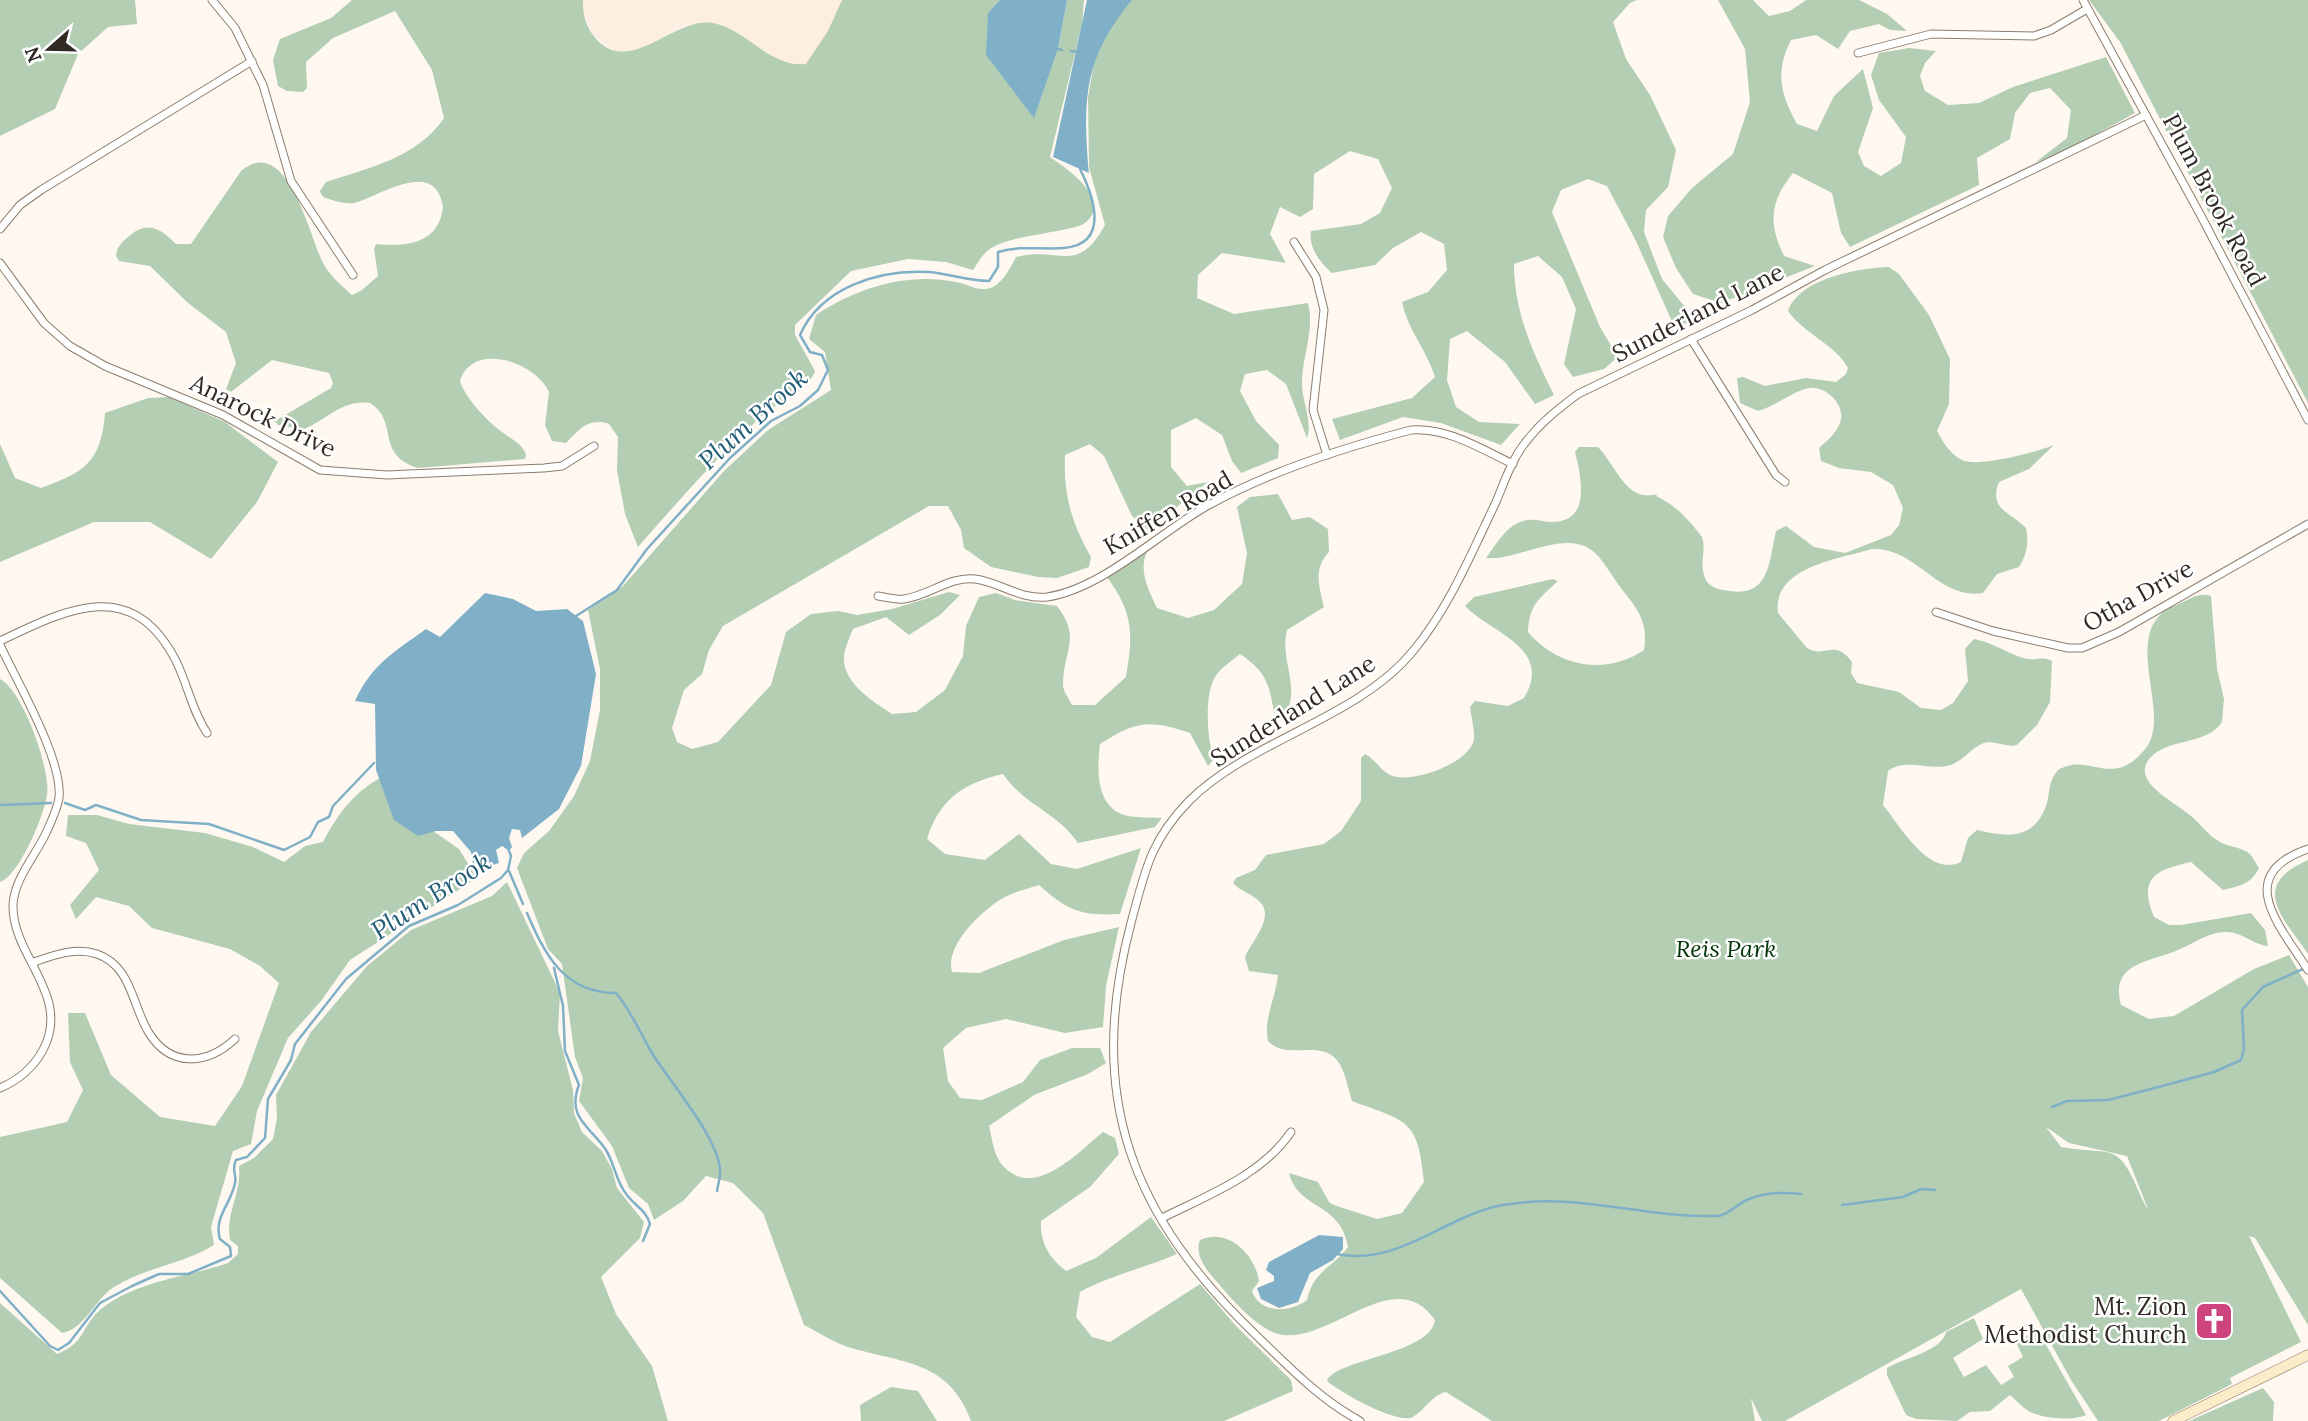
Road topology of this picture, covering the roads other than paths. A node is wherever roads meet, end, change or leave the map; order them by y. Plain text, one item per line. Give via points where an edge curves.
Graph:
1 (212, 0) edge
2 (2083, 0) edge
3 (2087, 9) junction
4 (1858, 53) dead end
5 (252, 61) junction
6 (2146, 115) junction
7 (0, 229) edge
8 (1294, 242) dead end
9 (0, 263) edge
10 (354, 275) dead end
11 (1691, 339) junction
12 (2308, 420) edge
13 (594, 446) dead end
14 (1327, 456) junction
15 (1513, 464) junction
16 (1785, 482) dead end
17 (2308, 524) edge
18 (878, 596) dead end
19 (1936, 611) dead end
20 (0, 643) edge
21 (207, 733) dead end
22 (2308, 849) edge
23 (34, 962) junction
24 (2308, 970) edge
25 (235, 1039) dead end
26 (0, 1088) edge
27 (1291, 1132) dead end
28 (1162, 1218) junction
29 (2308, 1355) edge
30 (1360, 1421) edge
31 (2173, 1421) edge

1 - 5 street via 235,28
2 - 3 street, Plum Brook Road
3 - 4 street via 2034,36 1931,34
3 - 6 street, Plum Brook Road
5 - 7 street via 41,190 20,205
5 - 10 street via 292,181
6 - 11 street, Sunderland Lane
6 - 12 street, Plum Brook Road
8 - 14 street via 1316,276 1324,310 1313,410
9 - 13 street, Anarock Drive via 44,323 70,346 105,366 223,415 320,470 387,475 544,468 562,466
11 - 15 street, Sunderland Lane via 1578,394 1543,422 1522,445
11 - 16 street
14 - 15 street, Kniffen Road via 1428,429
14 - 18 street, Kniffen Road via 1210,504 1095,579 1064,593 1020,595 975,579 904,599
15 - 28 street, Sunderland Lane via 1441,611 1411,654 1363,692 1253,756 1191,799 1151,851 1122,959 1112,1048 1117,1110 1125,1141
17 - 19 street, Otha Drive via 2128,627 2082,648 1993,631
20 - 21 street via 56,614 88,606 111,606 133,614 165,642
20 - 23 street via 47,744 59,790 56,810 13,902 23,943
22 - 24 street via 2277,865 2266,884 2273,915
23 - 25 street via 78,952 106,959 120,970 147,1031 173,1056 202,1060
23 - 26 street via 49,999 47,1038 28,1070
27 - 28 street via 1274,1152 1230,1184
28 - 30 street, Sunderland Lane via 1221,1301 1321,1397
29 - 31 main road

